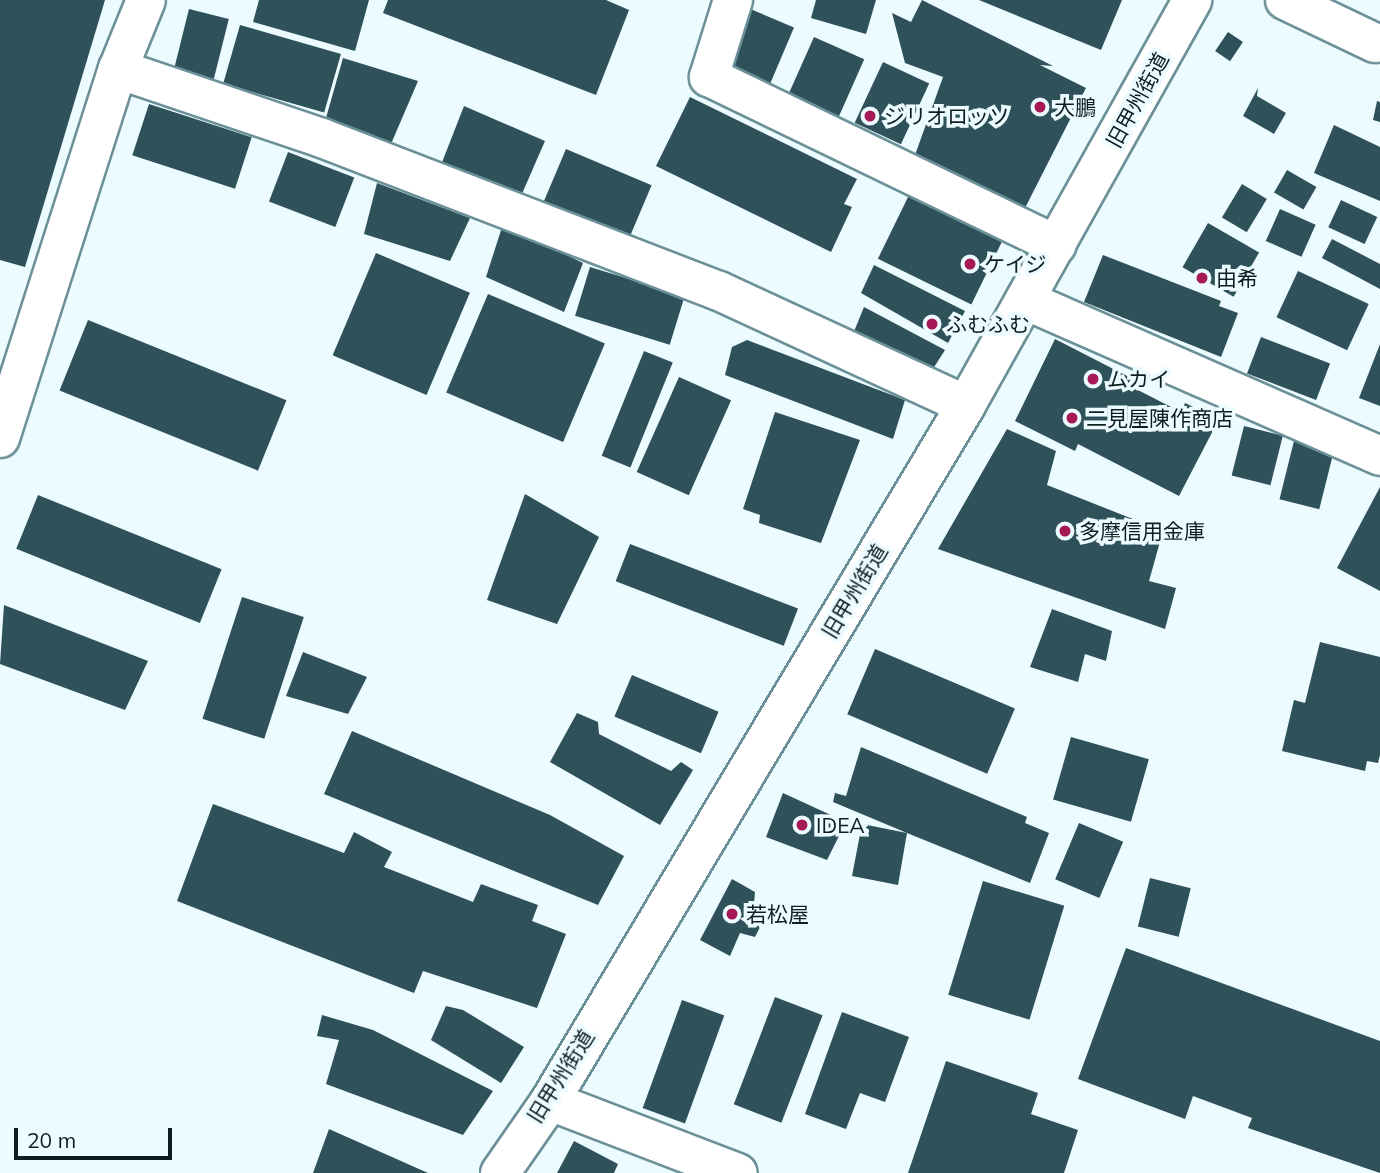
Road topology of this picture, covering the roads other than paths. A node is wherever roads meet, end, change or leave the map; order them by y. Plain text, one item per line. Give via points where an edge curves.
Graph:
1 (146, 0) edge
2 (733, 0) edge
3 (1192, 0) edge
4 (1285, 0) edge
5 (1376, 43) dead end
6 (118, 69) junction
7 (1056, 245) junction
8 (1025, 299) junction
9 (966, 405) junction
10 (0, 438) edge
11 (1380, 456) edge
12 (550, 1101) junction
13 (500, 1173) edge
14 (738, 1173) edge

1 - 6 main road
2 - 7 main road via 709,77
3 - 7 main road, 旧甲州街道
4 - 5 main road
6 - 9 main road via 322,138 719,291
6 - 10 main road
7 - 8 main road, 旧甲州街道
8 - 9 main road, 旧甲州街道
8 - 11 main road
9 - 12 main road, 旧甲州街道
12 - 13 main road, 旧甲州街道
12 - 14 main road

